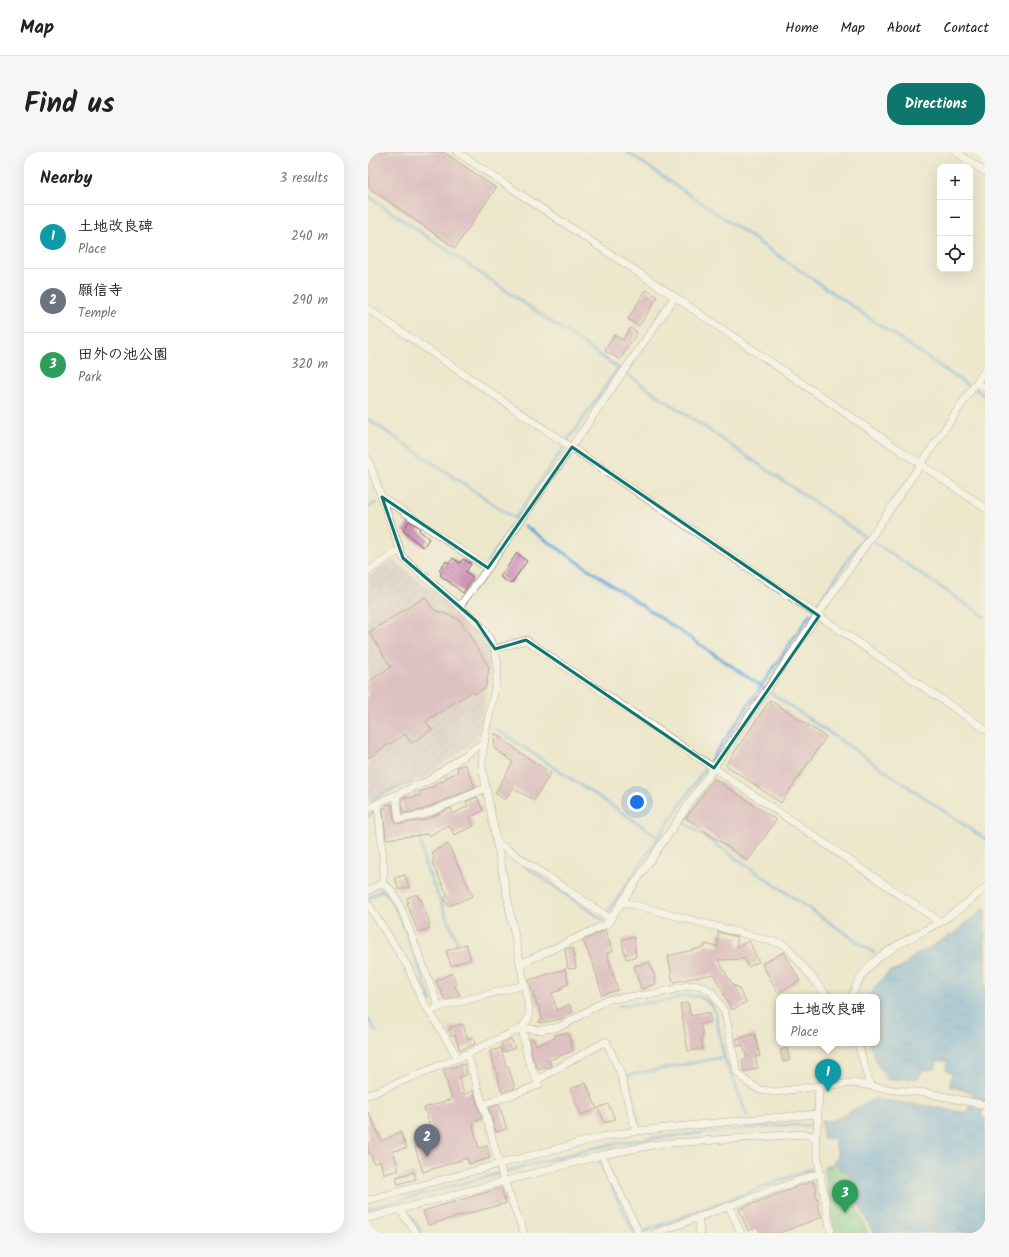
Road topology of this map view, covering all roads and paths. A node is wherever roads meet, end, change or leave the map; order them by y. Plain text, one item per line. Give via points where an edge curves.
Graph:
1 (457, 152) edge
2 (956, 152) edge
3 (985, 172) edge
4 (675, 297) junction
5 (368, 308) edge
6 (985, 370) edge
7 (976, 383) junction
8 (985, 388) edge
9 (572, 447) junction
10 (368, 459) edge
11 (921, 464) junction
12 (382, 497) junction
13 (985, 508) edge
14 (400, 550) junction
15 (488, 568) junction
16 (368, 571) edge
17 (459, 607) junction
18 (819, 616) junction
19 (494, 649) junction
20 (985, 729) edge
21 (485, 740) junction
22 (714, 768) junction
23 (486, 788) junction
24 (396, 795) junction
25 (378, 804) junction
26 (368, 809) edge
27 (496, 842) junction
28 (382, 883) junction
29 (985, 888) edge
30 (368, 891) edge
31 (622, 902) junction
32 (368, 904) edge
33 (611, 919) junction
34 (940, 922) junction
35 (520, 964) junction
36 (524, 985) junction
37 (826, 994) edge
38 (853, 994) edge
39 (439, 1007) junction
40 (430, 1012) junction
41 (522, 1028) junction
42 (859, 1046) edge
43 (467, 1054) junction
44 (458, 1058) junction
45 (537, 1080) junction
46 (870, 1085) junction
47 (819, 1086) junction
48 (368, 1095) edge
49 (483, 1105) junction
50 (985, 1105) edge
51 (818, 1116) junction
52 (636, 1131) junction
53 (816, 1134) junction
54 (602, 1155) junction
55 (500, 1165) junction
56 (820, 1173) junction
57 (504, 1180) junction
58 (368, 1200) edge
59 (729, 1206) junction
60 (400, 1210) junction
61 (698, 1217) junction
62 (368, 1218) edge
63 (416, 1233) edge
64 (524, 1233) edge
65 (639, 1233) edge
66 (656, 1233) edge
67 (700, 1233) edge
68 (741, 1233) edge
69 (831, 1233) edge

1 - 4 street
2 - 3 street
4 - 9 street
4 - 11 street
5 - 9 street
6 - 7 street
7 - 8 street
7 - 11 street
9 - 15 street
9 - 18 street
10 - 12 street
11 - 13 street
11 - 18 street
12 - 14 street
12 - 15 street
14 - 16 street
14 - 17 street via 403,558
15 - 17 street
17 - 19 street via 484,630
18 - 20 street
18 - 22 street
19 - 21 street via 497,674
19 - 22 street via 526,640
21 - 23 street via 482,759
21 - 24 street via 428,781
22 - 31 street
22 - 34 street
23 - 24 street via 423,815 399,819
23 - 27 street
24 - 25 street
25 - 26 street
25 - 28 street via 384,871
27 - 33 street
27 - 35 street
28 - 30 street
28 - 39 street via 391,890 399,903
29 - 34 street
31 - 33 street
31 - 37 street via 783,944
32 - 40 street via 408,967
33 - 35 street via 607,924
34 - 38 street via 873,961 864,971
35 - 36 street
36 - 39 street
36 - 41 street via 529,1017
39 - 40 street
40 - 44 street
41 - 43 street
41 - 45 street via 528,1060
41 - 47 street via 555,1028 604,1001 698,985 712,992 725,1013 737,1072 747,1082 760,1090 775,1092
42 - 46 street
43 - 44 street
43 - 49 street
44 - 48 street
45 - 49 street via 539,1085
45 - 52 street via 606,1042 620,1072
46 - 47 street via 855,1083
46 - 50 street
47 - 51 street
49 - 55 street
51 - 52 street
51 - 53 street
52 - 55 street via 602,1137
53 - 54 street via 658,1144
53 - 56 street
54 - 57 street
54 - 65 street
55 - 57 street
55 - 58 street
56 - 59 street
56 - 69 street
57 - 60 street
57 - 64 street
59 - 61 street
59 - 68 street
60 - 62 street
60 - 63 street
61 - 66 street
61 - 67 street

